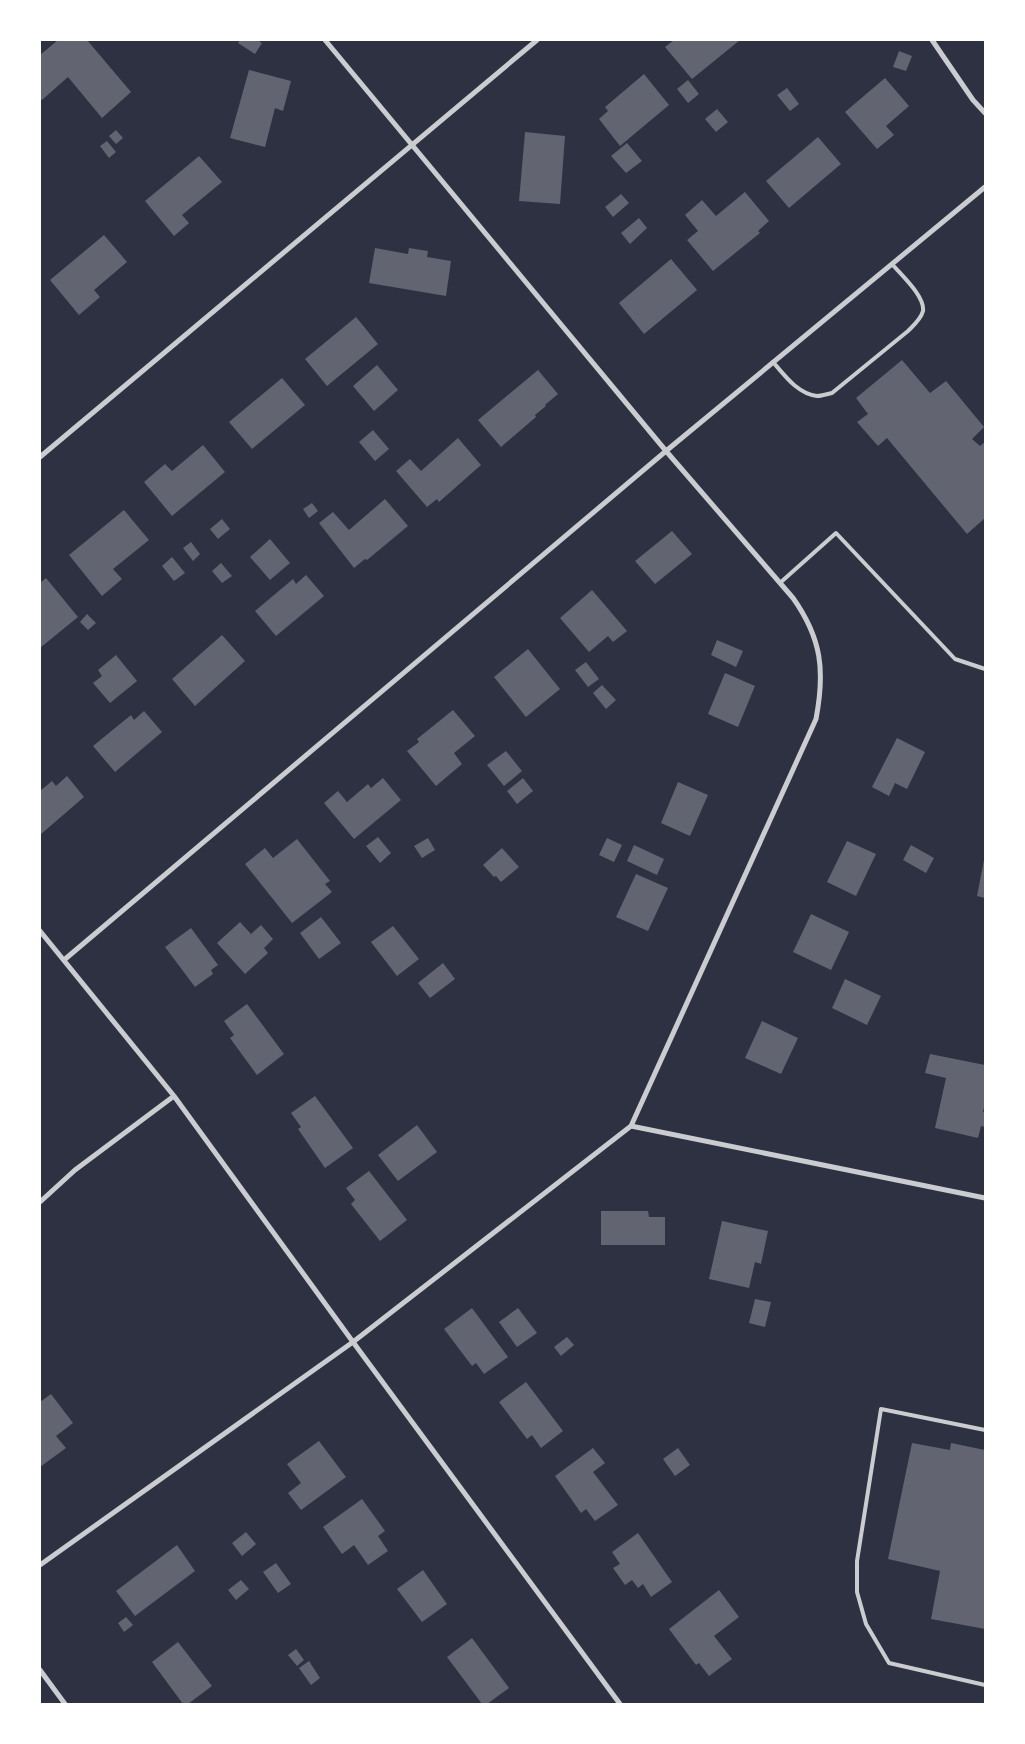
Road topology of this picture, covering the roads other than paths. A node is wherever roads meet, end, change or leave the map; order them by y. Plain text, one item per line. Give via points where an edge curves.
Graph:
1 (325, 40) edge
2 (537, 40) edge
3 (932, 40) edge
4 (985, 113) edge
5 (413, 144) junction
6 (985, 187) edge
7 (892, 264) junction
8 (774, 362) junction
9 (666, 451) junction
10 (40, 457) edge
11 (780, 582) junction
12 (985, 669) edge
13 (40, 931) edge
14 (64, 960) junction
15 (174, 1096) junction
16 (631, 1126) junction
17 (985, 1198) edge
18 (40, 1202) edge
19 (353, 1342) junction
20 (985, 1430) edge
21 (40, 1565) edge
22 (40, 1670) edge
23 (985, 1685) edge
24 (65, 1704) edge
25 (620, 1704) edge

1 - 5 street
2 - 5 street
3 - 4 street
5 - 9 street
5 - 10 street
6 - 7 street
7 - 8 street
7 - 8 lane via 921,299 923,311 908,331 832,393 818,396 805,392 792,383
8 - 9 street
9 - 11 street
9 - 14 street
11 - 12 lane via 836,533 955,659
11 - 16 street via 805,614 813,632 821,672 816,719
13 - 14 street
14 - 15 street
15 - 18 street via 75,1170
15 - 19 street
16 - 17 street
16 - 19 street
19 - 21 street
19 - 25 street
20 - 23 lane via 881,1409 856,1561 857,1592 866,1624 889,1663
22 - 24 street

